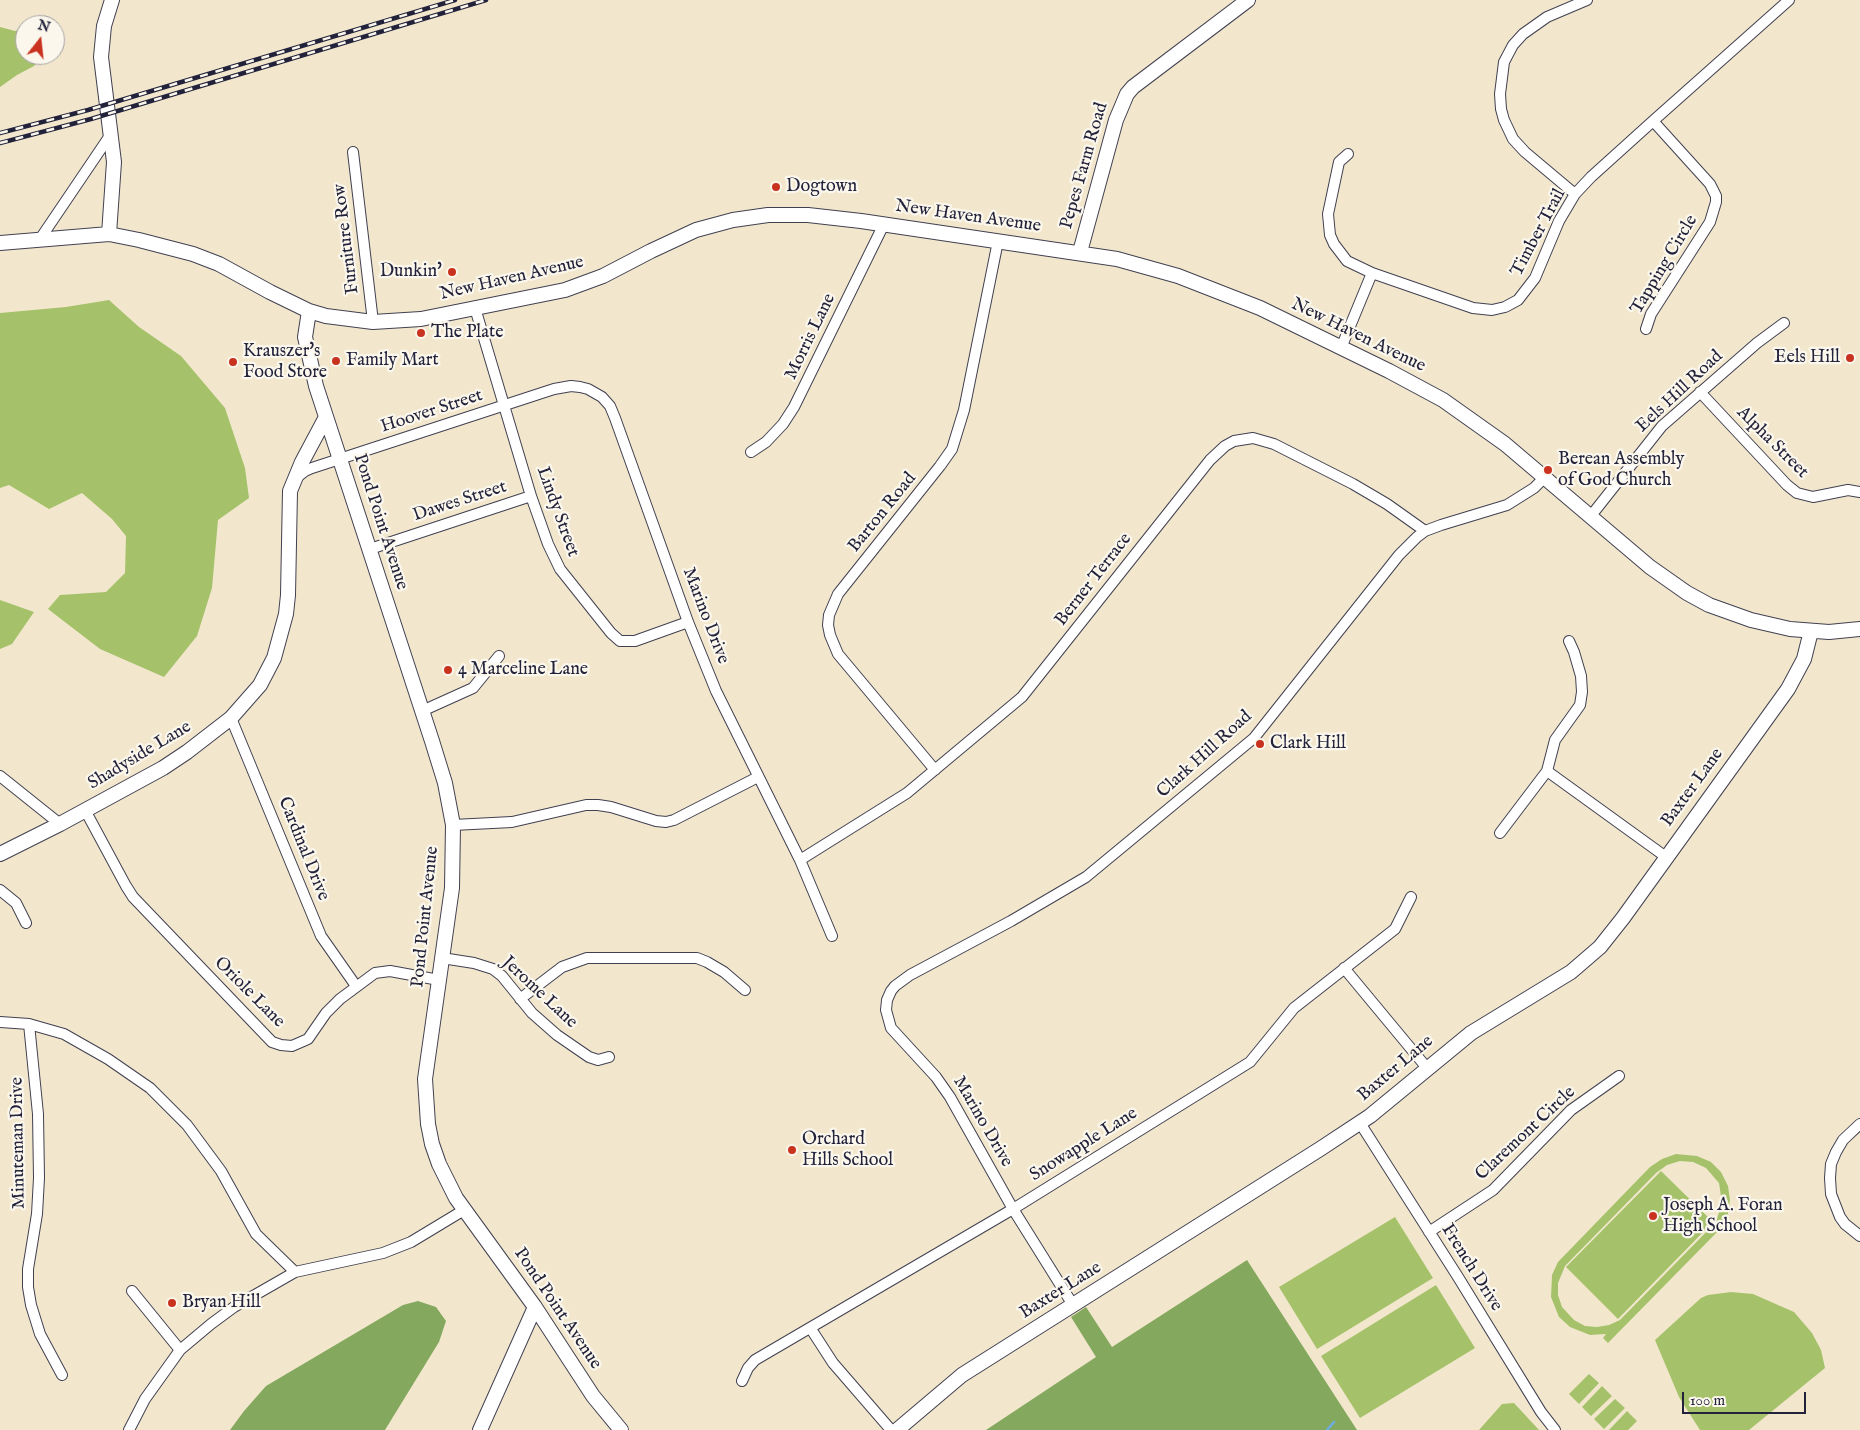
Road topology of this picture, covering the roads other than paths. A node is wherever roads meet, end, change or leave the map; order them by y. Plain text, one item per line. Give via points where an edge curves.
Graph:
1 (112, 0) edge
2 (1248, 0) edge
3 (1587, 0) edge
4 (1789, 0) edge
5 (1653, 121) junction
6 (111, 134) junction
7 (353, 152) dead end
8 (1348, 154) dead end
9 (1575, 194) junction
10 (884, 224) junction
11 (109, 234) junction
12 (40, 239) junction
13 (998, 241) junction
14 (0, 243) edge
15 (1080, 252) junction
16 (1372, 273) junction
17 (475, 308) junction
18 (310, 311) junction
19 (373, 322) junction
20 (1784, 323) dead end
21 (1646, 329) dead end
22 (1341, 348) junction
23 (1700, 392) junction
24 (505, 406) junction
25 (326, 417) junction
26 (751, 452) dead end
27 (340, 459) junction
28 (1544, 478) junction
29 (293, 483) junction
30 (1860, 492) edge
31 (531, 496) junction
32 (1590, 517) junction
33 (1425, 531) junction
34 (370, 548) junction
35 (688, 622) junction
36 (1860, 629) edge
37 (1811, 631) junction
38 (1569, 640) dead end
39 (499, 656) dead end
40 (422, 711) junction
41 (231, 718) junction
42 (935, 770) junction
43 (1547, 771) junction
44 (0, 776) edge
45 (758, 777) junction
46 (86, 810) junction
47 (60, 824) junction
48 (453, 825) junction
49 (1500, 833) dead end
50 (0, 854) edge
51 (1666, 857) junction
52 (800, 860) junction
53 (0, 890) edge
54 (1411, 897) dead end
55 (26, 924) dead end
56 (832, 936) dead end
57 (442, 958) junction
58 (1344, 968) junction
59 (439, 980) junction
60 (356, 986) junction
61 (895, 986) joint
62 (745, 990) dead end
63 (520, 999) junction
64 (0, 1022) edge
65 (29, 1024) junction
66 (608, 1057) dead end
67 (1427, 1068) junction
68 (1618, 1076) dead end
69 (1360, 1123) junction
70 (1860, 1124) edge
71 (1013, 1208) junction
72 (464, 1210) junction
73 (1429, 1232) junction
74 (1860, 1236) edge
75 (296, 1272) junction
76 (132, 1291) dead end
77 (1073, 1305) junction
78 (535, 1307) junction
79 (811, 1329) junction
80 (180, 1350) junction
81 (62, 1375) dead end
82 (742, 1381) dead end
83 (129, 1430) edge
84 (480, 1430) edge
85 (621, 1430) edge
86 (891, 1430) edge
87 (897, 1430) edge
88 (1555, 1430) edge

1 - 6 main road via 104,26 101,57
2 - 15 main road, Pepes Farm Road via 1127,94 1116,120
3 - 9 street via 1547,17 1523,34 1506,57 1500,94 1504,120 1513,139
4 - 5 street, Timber Trail
5 - 9 street, Timber Trail
5 - 21 street, Tapping Circle via 1710,184 1716,202 1710,222 1651,314
6 - 11 main road via 114,176
6 - 12 street
7 - 19 street, Furniture Row
8 - 16 street, Timber Trail via 1339,162 1329,203 1330,235 1347,261
9 - 16 street, Timber Trail via 1559,221 1535,278 1518,300 1505,307 1492,310 1473,308
10 - 13 main road, New Haven Avenue
10 - 17 main road, New Haven Avenue via 787,214 733,220 675,239 588,283
10 - 26 street, Morris Lane via 794,407 766,442
11 - 12 main road, New Haven Avenue
11 - 18 main road, New Haven Avenue via 193,254
12 - 14 main road, New Haven Avenue
13 - 15 main road, New Haven Avenue
13 - 42 street, Barton Road via 964,410 952,449 838,594 829,615 830,635 838,654
15 - 22 main road, New Haven Avenue via 1178,276 1260,308
16 - 22 street
17 - 19 main road, New Haven Avenue via 421,319
17 - 24 street, Lindy Street
18 - 19 main road, New Haven Avenue
18 - 25 main road, Pond Point Avenue via 307,347
20 - 23 street, Eels Hill Road
22 - 28 main road, New Haven Avenue via 1416,385 1464,414
23 - 30 street, Alpha Street via 1797,493 1813,497 1848,490
23 - 32 street, Eels Hill Road via 1657,432
24 - 27 street, Hoover Street
24 - 31 street, Lindy Street
24 - 35 street, Marino Drive via 571,386 588,389 606,401 615,418
25 - 27 main road, Pond Point Avenue
25 - 29 main road, Shadyside Lane
27 - 29 street via 305,471
27 - 34 main road, Pond Point Avenue
28 - 32 main road, New Haven Avenue
28 - 33 street, Clark Hill Road via 1507,505
29 - 41 main road, Shadyside Lane via 289,498 288,595 283,630 260,685
31 - 34 street, Dawes Street
31 - 35 street, Lindy Street via 554,560 617,639 635,641
32 - 37 main road, New Haven Avenue via 1650,567 1699,600 1751,620
33 - 42 street, Berner Terrace via 1353,484 1274,444 1253,438 1234,441 1210,460 1022,697
33 - 61 street, Clark Hill Road via 1399,555 1254,738 1086,877
34 - 40 main road, Pond Point Avenue
35 - 45 street, Marino Drive via 716,691
36 - 37 main road, New Haven Avenue
37 - 51 main road, Baxter Lane via 1804,659 1788,689
38 - 43 street via 1580,676 1581,702 1555,740
39 - 40 street via 473,688
40 - 48 main road, Pond Point Avenue via 445,783
41 - 46 main road, Shadyside Lane via 163,768
41 - 60 street, Cardinal Drive via 321,936
42 - 52 street, Berner Terrace via 907,793
43 - 49 street
43 - 51 street
44 - 47 street
45 - 48 street via 666,822 612,807 586,805 512,822
45 - 52 street, Marino Drive
46 - 47 main road, Shadyside Lane
46 - 60 street, Oriole Lane via 133,897 272,1042 292,1046 308,1039 326,1013
47 - 50 main road, Shadyside Lane
48 - 57 main road, Pond Point Avenue via 452,881
51 - 67 main road, Baxter Lane via 1600,947 1571,972 1471,1033
52 - 56 street, Marino Drive
53 - 55 street via 16,903
54 - 58 street, Snowapple Lane via 1395,928
57 - 59 main road, Pond Point Avenue
57 - 63 street, Jerome Lane via 493,969
58 - 67 street
58 - 71 street, Snowapple Lane via 1294,1008 1250,1062
59 - 60 street, Oriole Lane via 385,971
59 - 72 main road, Pond Point Avenue via 425,1079 428,1124 439,1164
61 - 71 street, Marino Drive via 887,1000 886,1010 892,1028 936,1077
62 - 63 street via 724,972 697,958 587,958 562,966
63 - 66 street, Jerome Lane via 532,1014 573,1046 594,1059
64 - 65 street
65 - 75 street via 75,1039 150,1088 187,1124 221,1171 256,1234
65 - 81 street, Minuteman Drive via 38,1114 39,1178 28,1287 40,1334
67 - 69 main road, Baxter Lane
68 - 73 street, Claremont Circle via 1571,1110 1493,1190
69 - 73 street, French Drive
69 - 77 main road, Baxter Lane
70 - 74 street via 1836,1152 1830,1178 1831,1194 1840,1217
71 - 77 street, Marino Drive
71 - 79 street, Snowapple Lane
72 - 75 street via 411,1242 383,1253
72 - 78 main road, Pond Point Avenue
73 - 88 street, French Drive
75 - 80 street via 234,1307
76 - 80 street
77 - 87 main road, Baxter Lane via 962,1375
78 - 84 main road
78 - 85 main road, Pond Point Avenue via 593,1396
79 - 82 street, Snowapple Lane via 756,1360
79 - 86 street via 833,1363
80 - 83 street via 145,1399

